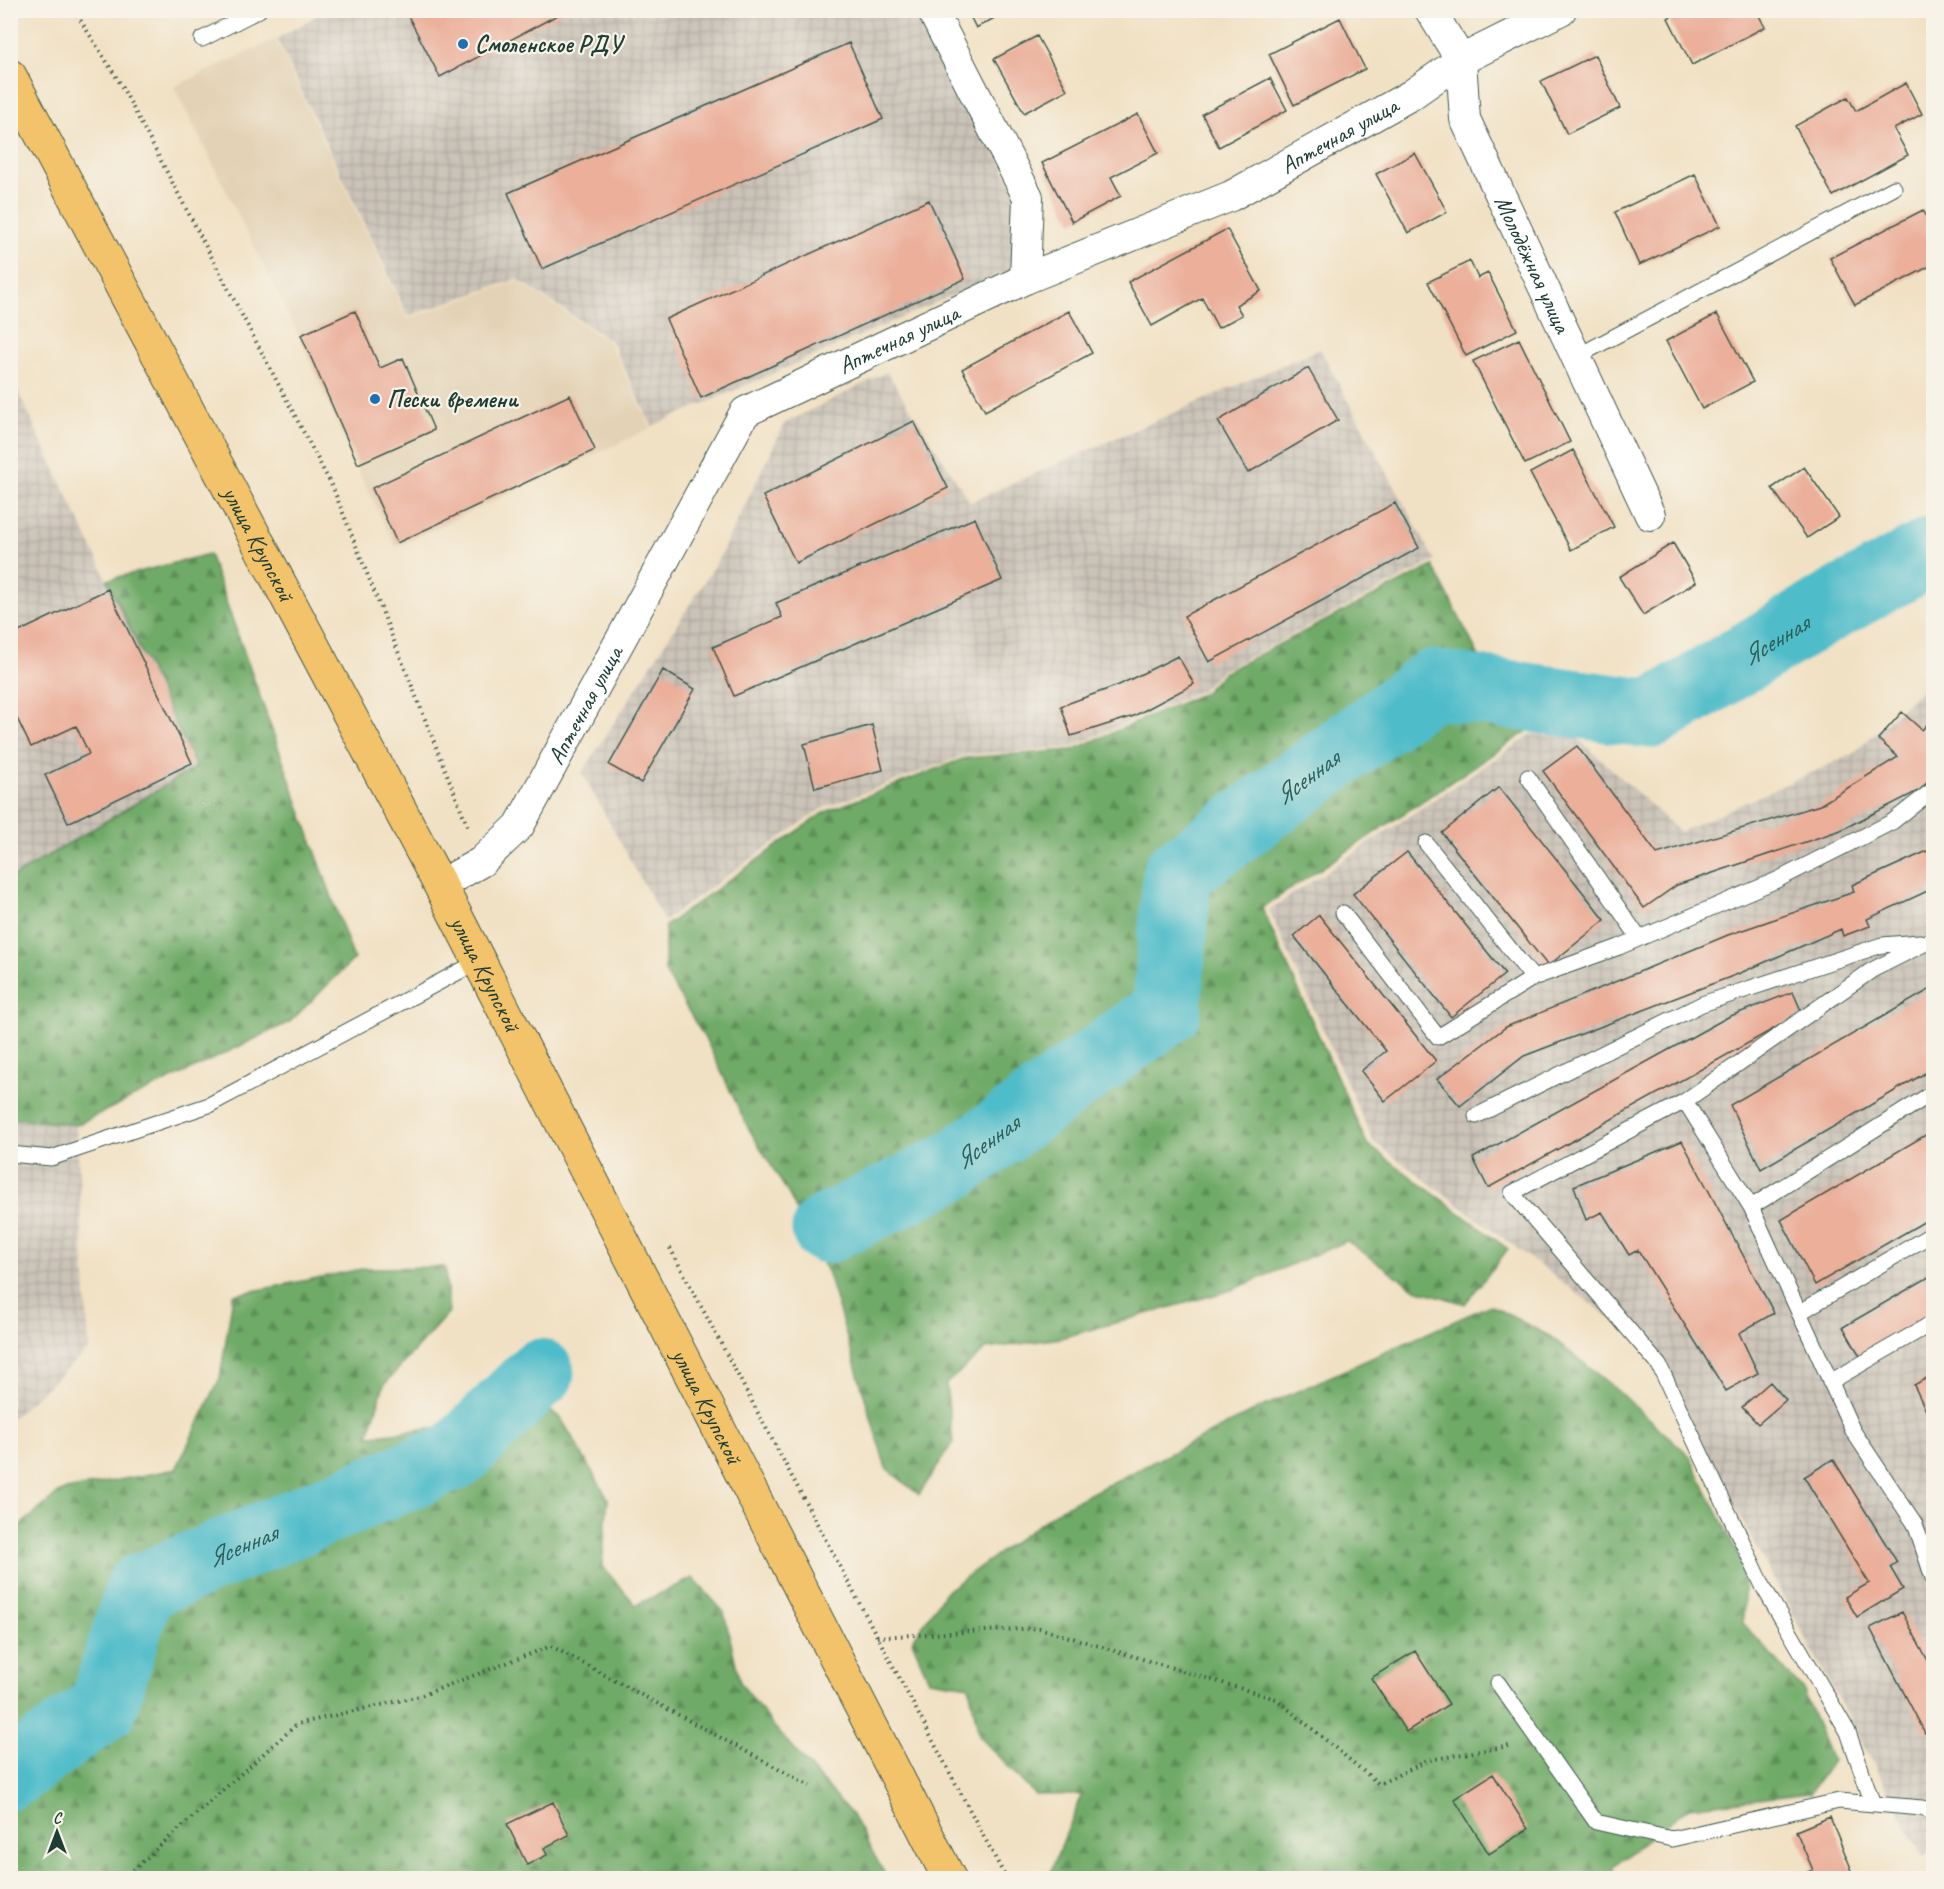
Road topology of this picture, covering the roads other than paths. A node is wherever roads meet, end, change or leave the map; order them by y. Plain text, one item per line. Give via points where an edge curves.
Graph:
1 (259, 10) edge
2 (932, 10) edge
3 (1430, 10) edge
4 (1561, 10) edge
5 (202, 39) dead end
6 (1461, 60) junction
7 (10, 76) edge
8 (1894, 188) dead end
9 (1025, 279) junction
10 (1574, 358) junction
11 (1650, 515) dead end
12 (1527, 777) dead end
13 (1934, 789) edge
14 (1426, 843) dead end
15 (440, 885) junction
16 (1343, 913) dead end
17 (1639, 938) junction
18 (1931, 940) edge
19 (479, 961) junction
20 (1533, 978) junction
21 (1934, 1092) edge
22 (1685, 1101) junction
23 (1476, 1116) dead end
24 (10, 1154) edge
25 (1751, 1208) junction
26 (1934, 1233) edge
27 (1799, 1313) junction
28 (1934, 1322) edge
29 (1830, 1382) junction
30 (1934, 1581) edge
31 (1498, 1683) dead end
32 (1873, 1804) junction
33 (1934, 1813) edge
34 (949, 1878) edge

1 - 5 lane
2 - 9 street via 1028,197
3 - 6 street, Молодёжная улица
4 - 6 street, Аптечная улица
6 - 9 street, Аптечная улица via 1411,95 1230,196
6 - 10 street, Молодёжная улица via 1465,119
7 - 15 main road, улица Крупской
8 - 10 lane
9 - 15 street, Аптечная улица via 745,412 519,826 481,862
10 - 11 street, Молодёжная улица
12 - 17 lane
13 - 17 lane via 1881,827 1777,880
14 - 20 lane
15 - 19 main road, улица Крупской
16 - 20 lane via 1438,1036
17 - 20 lane
18 - 22 lane via 1872,970
18 - 23 lane via 1882,945 1702,1004
19 - 24 lane via 208,1105 51,1158
19 - 34 main road, улица Крупской
21 - 25 lane
22 - 25 lane
22 - 32 lane via 1512,1193 1659,1365 1764,1588 1848,1732
25 - 27 lane
26 - 27 lane
27 - 29 lane
28 - 29 lane
29 - 30 lane via 1852,1431 1915,1524
31 - 32 lane via 1596,1822 1672,1839 1839,1802
32 - 33 lane via 1922,1808

